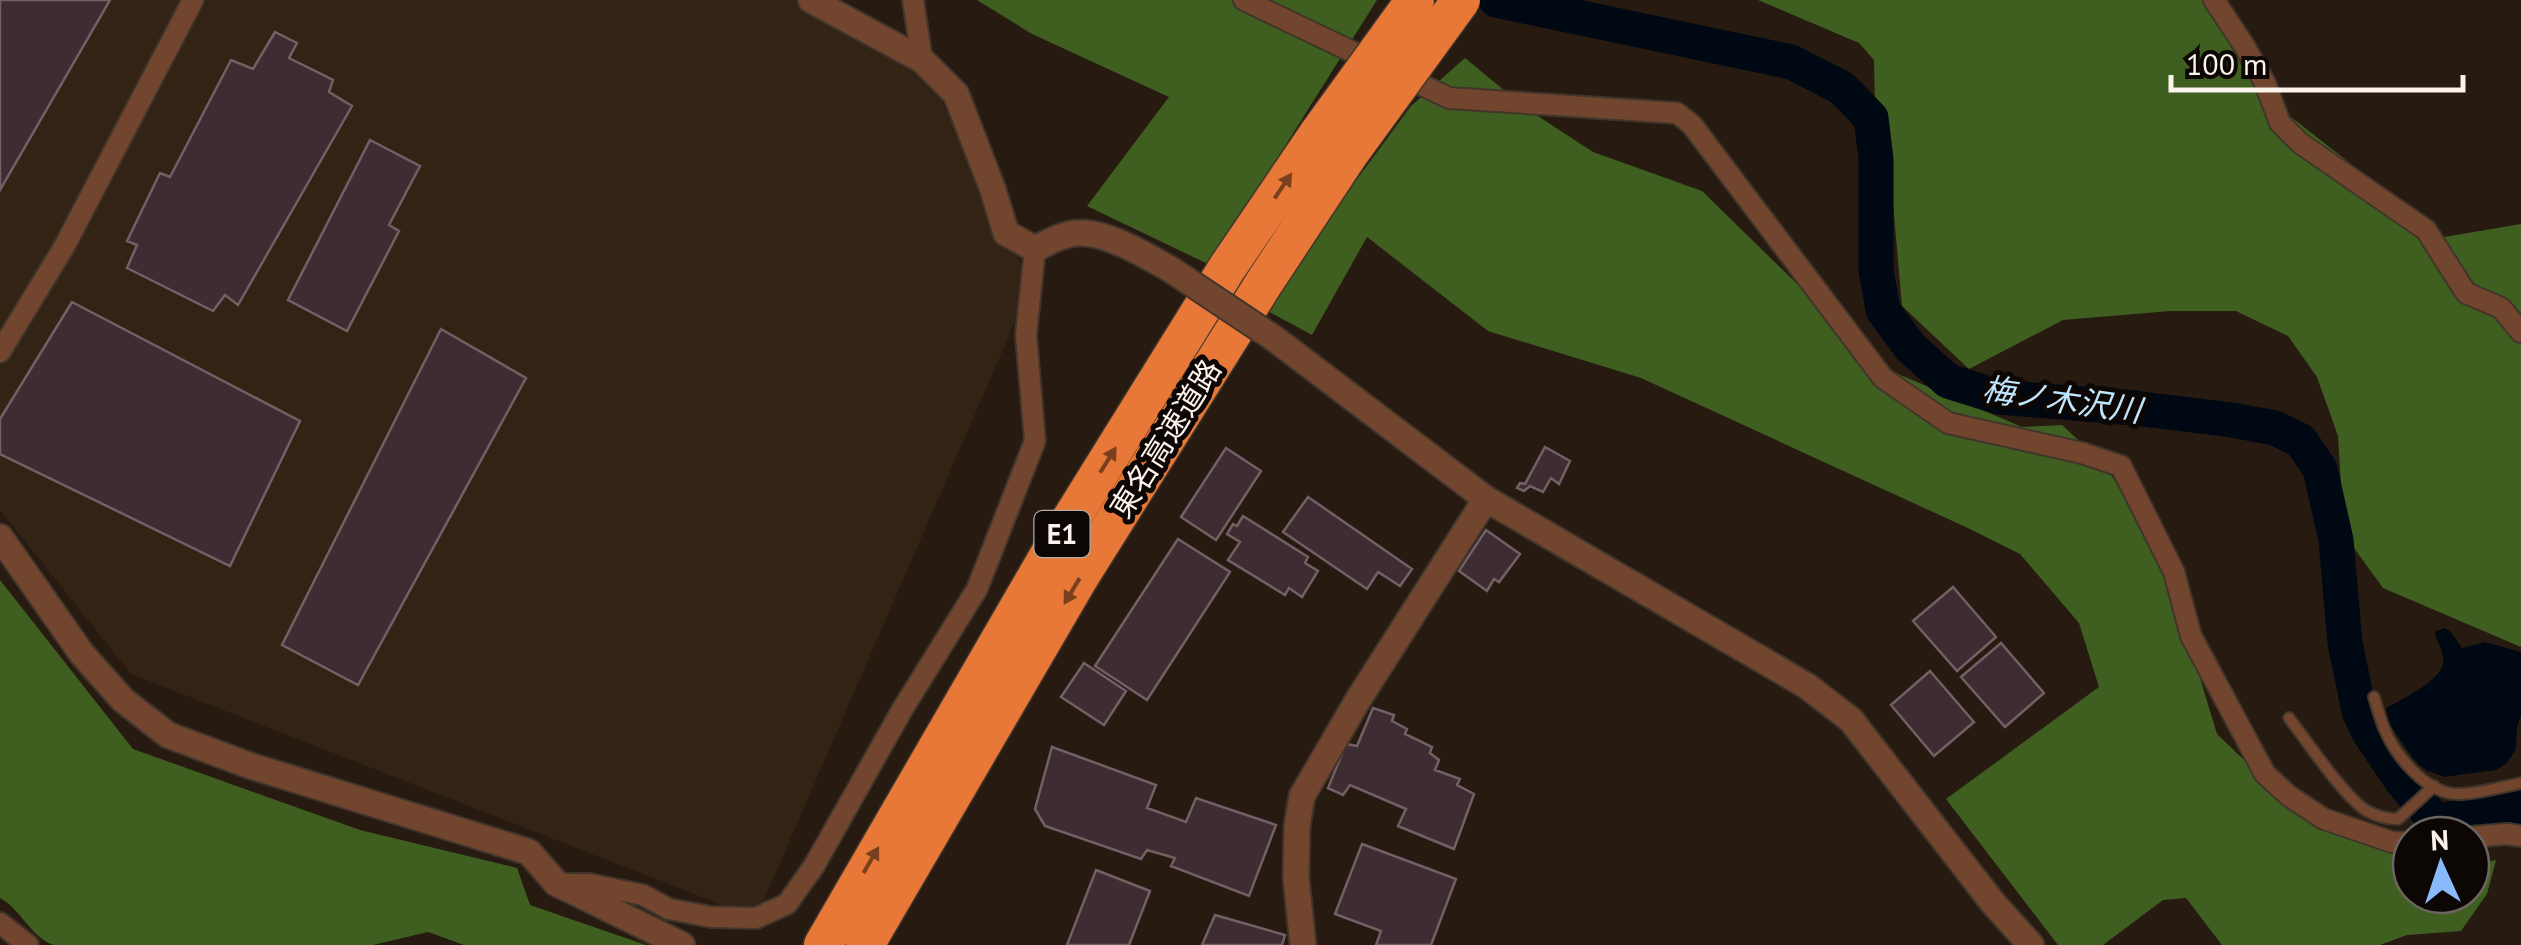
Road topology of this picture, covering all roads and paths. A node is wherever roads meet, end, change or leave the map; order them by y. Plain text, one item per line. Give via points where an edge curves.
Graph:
1 (193, 0) edge
2 (811, 0) edge
3 (914, 0) edge
4 (1244, 0) edge
5 (1415, 0) edge
6 (1461, 0) edge
7 (2214, 0) edge
8 (922, 60) junction
9 (1334, 144) junction
10 (1034, 249) junction
11 (2521, 332) edge
12 (0, 352) edge
13 (1486, 499) junction
14 (0, 536) edge
15 (2374, 697) dead end
16 (2289, 718) dead end
17 (2521, 783) edge
18 (2434, 786) junction
19 (2402, 815) edge
20 (2391, 819) edge
21 (2491, 836) edge
22 (2521, 836) edge
23 (2391, 839) edge
24 (556, 883) junction
25 (0, 923) edge
26 (28, 945) edge
27 (682, 945) edge
28 (823, 945) edge
29 (865, 945) edge
30 (1303, 945) edge
31 (2031, 945) edge

1 - 12 street via 64,247
2 - 8 street
3 - 8 street
4 - 23 street via 1449,98 1677,113 1883,378 1948,423 2122,466 2174,572 2191,636 2265,774 2324,819
5 - 9 highway, 東名高速道路 / E1, bridge
6 - 9 highway, 東名高速道路 / E1, bridge
7 - 11 street via 2265,82 2280,124 2426,230 2466,293 2501,308
8 - 10 street via 956,94 1006,233
28 -> 9 highway, 東名高速道路 / E1 via 1053,548 1228,268
9 -> 29 highway, 東名高速道路 / E1 via 1264,282 1079,578
10 - 13 street, bridge via 1083,232 1131,247 1275,338
10 - 24 street via 1026,335 1035,442 978,589 787,904 756,918 712,917 669,909 643,895
13 - 30 street via 1302,796 1296,878
13 - 31 street via 1828,701 1851,720
14 - 24 street via 82,654 122,700 168,735 530,852
15 - 18 lane via 2399,754
16 - 20 lane via 2355,802
17 - 18 lane via 2455,794
18 - 19 lane
21 - 22 street
24 - 27 street
25 - 26 street

